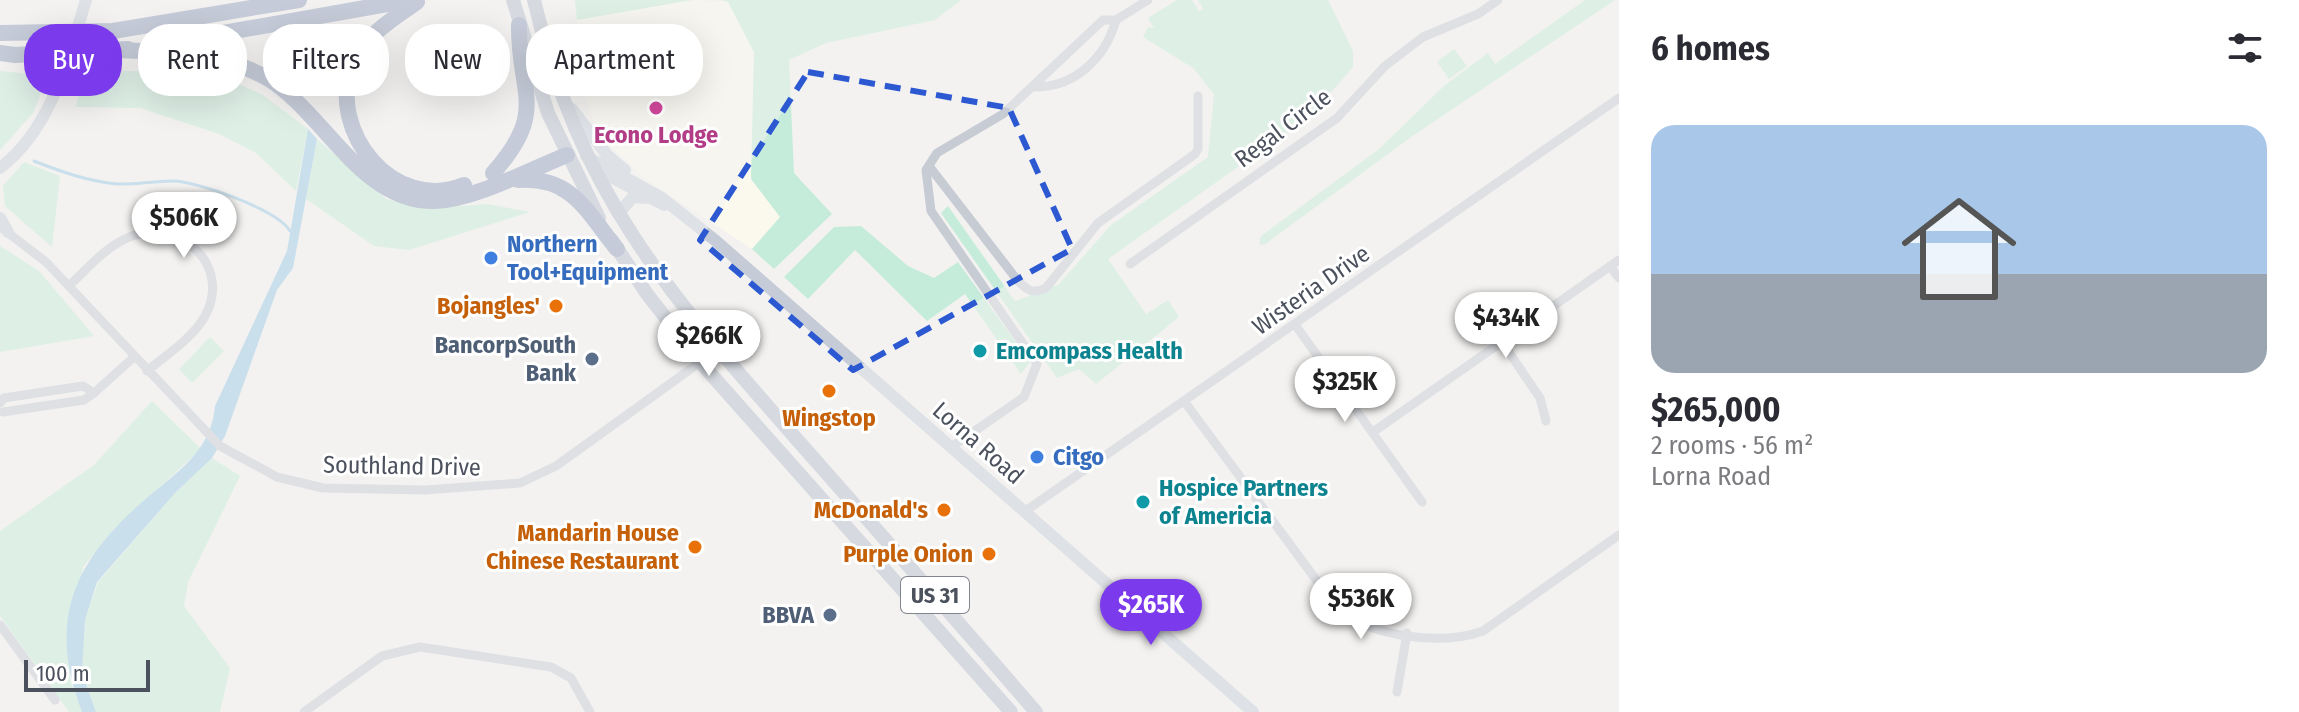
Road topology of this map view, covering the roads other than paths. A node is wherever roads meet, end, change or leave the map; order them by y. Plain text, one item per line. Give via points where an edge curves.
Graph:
1 (86, 0) edge
2 (299, 0) edge
3 (410, 0) edge
4 (419, 0) edge
5 (513, 0) edge
6 (534, 0) edge
7 (1148, 0) edge
8 (1498, 0) edge
9 (1116, 20) junction
10 (541, 24) edge
11 (519, 25) junction
12 (0, 33) edge
13 (122, 49) edge
14 (122, 50) edge
15 (0, 53) edge
16 (24, 54) edge
17 (1033, 87) junction
18 (562, 96) edge
19 (562, 96) edge
20 (1198, 96) dead end
21 (1619, 98) edge
22 (565, 150) junction
23 (588, 160) junction
24 (929, 166) junction
25 (0, 168) edge
26 (497, 177) junction
27 (635, 181) junction
28 (646, 198) junction
29 (673, 209) junction
30 (618, 214) junction
31 (0, 218) edge
32 (4, 230) edge
33 (617, 249) junction
34 (1615, 263) edge
35 (1130, 264) dead end
36 (1619, 278) edge
37 (69, 286) junction
38 (1296, 326) junction
39 (1502, 342) junction
40 (717, 350) junction
41 (134, 357) junction
42 (701, 363) junction
43 (147, 371) junction
44 (1184, 401) junction
45 (1, 410) edge
46 (1546, 421) dead end
47 (1373, 432) junction
48 (950, 448) junction
49 (1422, 502) dead end
50 (1024, 512) junction
51 (1619, 535) edge
52 (0, 625) edge
53 (1407, 633) junction
54 (1397, 692) dead end
55 (55, 700) dead end
56 (304, 712) edge
57 (590, 712) edge
58 (1011, 712) edge
59 (1036, 712) edge
60 (1253, 712) edge

1 - 25 street via 50,104
2 - 12 highway via 113,31
3 - 13 highway
4 - 26 highway via 378,31 353,63 346,85 347,114 358,143 374,164 403,184 455,189
5 - 11 main road, US 31
6 - 10 main road, US 31
7 - 9 street
8 - 35 street, Regal Circle via 1423,37 1385,66 1337,118
9 - 17 street via 1103,20
9 - 17 street via 1109,44 1086,69 1054,87
11 - 22 main road, US 31
11 - 26 highway via 529,99 519,138
14 - 26 highway via 214,57 264,77 308,109 373,179 409,197 448,199
15 - 16 highway
17 - 24 street via 1003,114 937,153
18 - 23 main road, US 31
19 - 27 street
20 - 24 street via 1195,154 1098,223 1046,288 1037,292 1018,281
21 - 38 street, Wisteria Drive
22 - 23 main road
22 - 26 highway
22 - 33 main road, US 31
23 - 27 street, Lorna Road
23 - 28 street, Lorna Road
23 - 30 main road, US 31
24 - 48 street via 926,193 931,211 1037,364 1024,397
26 - 33 highway via 556,183
27 - 29 street, Lorna Road
28 - 29 street, Lorna Road
28 - 30 street via 633,197
29 - 48 street, Lorna Road
30 - 40 main road, US 31
31 - 32 street
32 - 37 street, Southland Drive
33 - 42 main road, US 31
34 - 36 street
34 - 39 street
37 - 41 street, Southland Drive
37 - 43 street via 110,248 132,236 163,232 196,248 210,279 206,315
38 - 44 street, Wisteria Drive
38 - 47 street
39 - 46 street via 1540,398
39 - 47 street
40 - 42 street, Southland Drive
40 - 59 main road, US 31
41 - 43 street, Southland Drive
41 - 45 street via 84,400
42 - 43 street, Southland Drive via 556,466 497,487 323,488 277,477 220,446
42 - 58 main road, US 31
44 - 50 street, Wisteria Drive
44 - 53 street via 1337,608 1359,623
47 - 49 street
48 - 50 street, Lorna Road
50 - 60 street, Lorna Road
51 - 53 street via 1483,631 1448,639
52 - 55 street
53 - 54 street
56 - 57 street via 382,656 420,647 551,667 571,678

